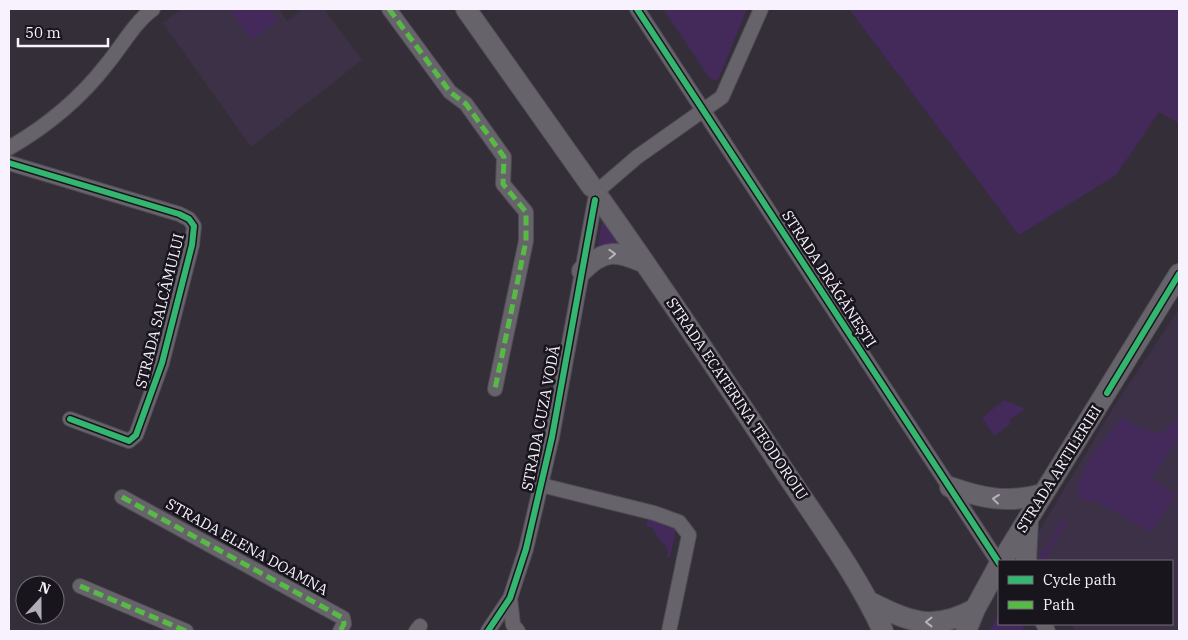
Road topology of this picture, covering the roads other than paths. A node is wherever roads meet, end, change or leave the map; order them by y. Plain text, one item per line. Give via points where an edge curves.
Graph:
1 (154, 9) edge
2 (389, 9) edge
3 (466, 9) edge
4 (637, 9) edge
5 (760, 9) edge
6 (704, 109) junction
7 (9, 148) edge
8 (9, 163) edge
9 (597, 194) junction
10 (645, 263) junction
11 (582, 271) junction
12 (1179, 274) edge
13 (495, 389) dead end
14 (70, 419) dead end
15 (541, 485) junction
16 (950, 487) junction
17 (1042, 494) junction
18 (122, 497) dead end
19 (1030, 512) junction
20 (998, 560) edge
21 (1002, 560) edge
22 (1026, 560) edge
23 (998, 567) edge
24 (80, 586) dead end
25 (510, 598) junction
26 (870, 602) junction
27 (975, 609) junction
28 (186, 631) edge
29 (340, 631) edge
30 (488, 631) edge
31 (518, 631) edge
32 (668, 631) edge
33 (883, 631) edge
34 (901, 631) edge
35 (957, 631) edge
36 (966, 631) edge
37 (972, 631) edge

1 - 7 street via 132,30 76,100 38,132
2 - 13 street via 450,92 466,104 504,157 503,184 526,212 526,241
3 - 9 main road, STRADA ECATERINA TEODOROIU
4 - 6 street, STRADA DRĂGĂNEȘTI
5 - 6 street via 722,97
6 - 9 street via 637,157
6 - 16 street, STRADA DRĂGĂNEȘTI
8 - 14 street, STRADA SALCÂMULUI via 179,214 194,226 162,364 136,435 129,441
9 - 10 main road, STRADA ECATERINA TEODOROIU
9 - 11 street, STRADA CUZA VODĂ
11 -> 10 main road via 592,261 609,254 627,255
10 - 26 main road, STRADA ECATERINA TEODOROIU
11 - 15 street, STRADA CUZA VODĂ
12 - 17 main road, STRADA ARTILERIEI
15 - 25 street, STRADA CUZA VODĂ
15 - 32 street via 600,498 679,522 689,534
17 -> 16 main road via 1002,501 973,496
16 - 20 street, STRADA DRĂGĂNEȘTI
17 - 19 main road, STRADA ARTILERIEI
18 - 29 street, STRADA ELENA DOAMNA via 342,618 344,624
19 - 21 main road, STRADA ARTILERIEI
19 - 22 main road via 1026,529
23 - 27 main road, STRADA ARTILERIEI
24 - 28 street
25 - 30 street, STRADA CUZA VODĂ
25 - 31 street via 513,625
27 -> 26 main road via 958,618 928,624 897,616
26 - 33 main road, STRADA ECATERINA TEODOROIU
26 - 34 main road, STRADA ECATERINA TEODOROIU
27 - 35 main road, STRADA ARTILERIEI
27 - 36 main road, STRADA ARTILERIEI
27 - 37 main road

